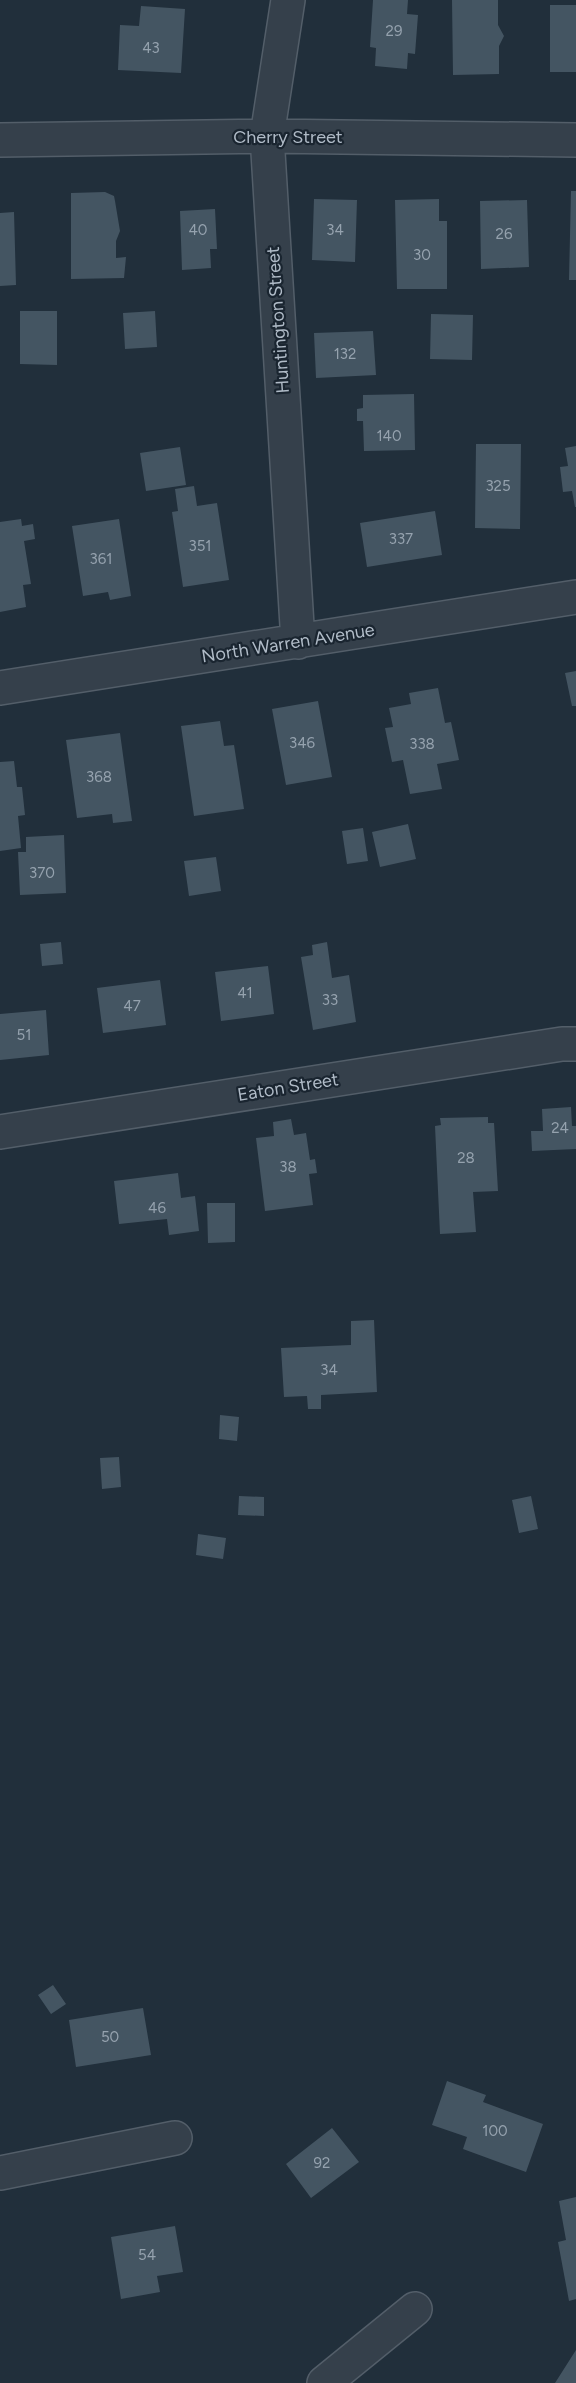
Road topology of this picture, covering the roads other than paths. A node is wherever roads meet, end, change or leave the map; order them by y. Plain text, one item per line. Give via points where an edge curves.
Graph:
1 (288, 0) edge
2 (267, 136) junction
3 (0, 140) edge
4 (576, 140) edge
5 (576, 597) edge
6 (298, 642) junction
7 (0, 688) edge
8 (576, 1044) edge
9 (0, 1132) edge
10 (175, 2138) dead end
11 (0, 2173) edge
12 (415, 2309) dead end
13 (324, 2383) edge

1 - 2 street, Huntington Street
2 - 3 street, Cherry Street
2 - 4 street, Cherry Street
2 - 6 street, Huntington Street
5 - 6 street, North Warren Avenue
6 - 7 street, North Warren Avenue
8 - 9 street, Eaton Street
10 - 11 street
12 - 13 street

